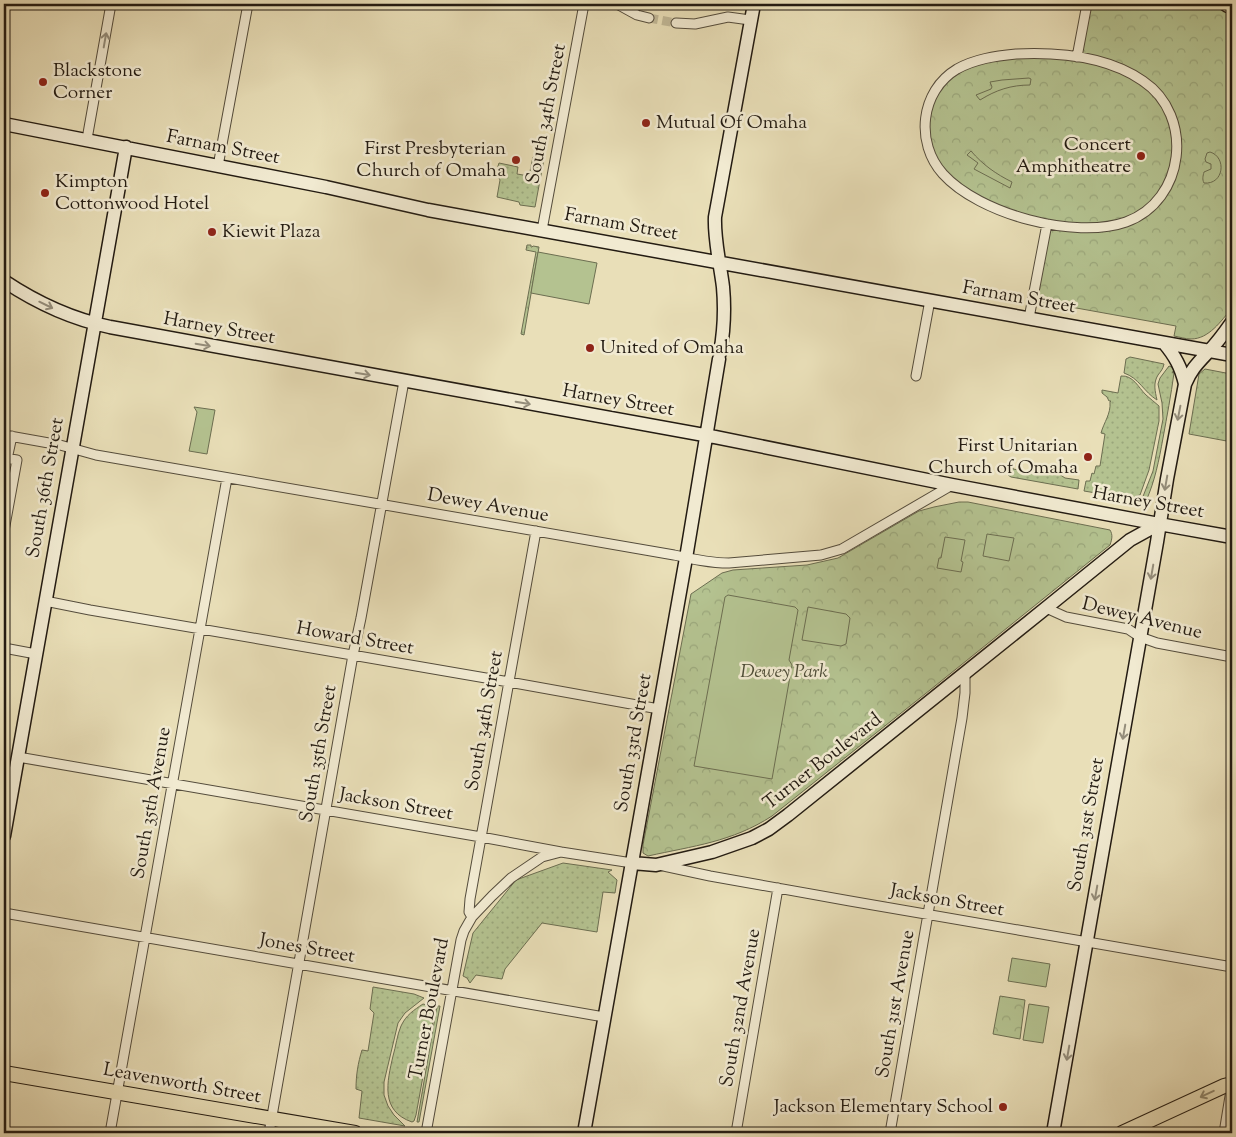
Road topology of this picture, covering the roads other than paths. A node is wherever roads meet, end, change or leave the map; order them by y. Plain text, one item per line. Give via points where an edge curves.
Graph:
1 (111, 4) edge
2 (248, 4) edge
3 (584, 4) edge
4 (616, 4) edge
5 (754, 4) edge
6 (1087, 4) edge
7 (1227, 4) edge
8 (1232, 6) edge
9 (649, 18) tunnel mouth
10 (750, 20) junction
11 (676, 23) tunnel mouth
12 (1077, 57) junction
13 (4, 124) edge
14 (87, 139) junction
15 (126, 147) junction
16 (218, 166) junction
17 (1047, 224) junction
18 (542, 230) junction
19 (719, 262) junction
20 (4, 281) edge
21 (930, 300) junction
22 (1029, 318) junction
23 (1232, 322) edge
24 (95, 324) junction
25 (1164, 343) junction
26 (1210, 350) junction
27 (1232, 354) edge
28 (917, 372) dead end
29 (404, 381) junction
30 (1185, 384) junction
31 (8, 436) edge
32 (705, 436) junction
33 (73, 449) junction
34 (6, 458) edge
35 (227, 478) junction
36 (952, 485) junction
37 (382, 504) junction
38 (1159, 524) junction
39 (4, 531) edge
40 (536, 531) junction
41 (1232, 537) edge
42 (686, 558) junction
43 (45, 601) junction
44 (1046, 608) junction
45 (200, 629) junction
46 (1140, 637) junction
47 (4, 648) edge
48 (36, 654) junction
49 (353, 655) junction
50 (1232, 656) edge
51 (965, 673) junction
52 (509, 682) junction
53 (659, 709) junction
54 (18, 757) junction
55 (173, 783) junction
56 (326, 810) junction
57 (4, 836) edge
58 (481, 837) junction
59 (561, 852) junction
60 (632, 864) junction
61 (656, 865) junction
62 (778, 888) junction
63 (4, 913) edge
64 (928, 915) junction
65 (472, 916) junction
66 (145, 938) junction
67 (1088, 942) junction
68 (299, 964) junction
69 (1232, 967) edge
70 (452, 991) junction
71 (604, 1017) junction
72 (4, 1073) edge
73 (1232, 1084) edge
74 (118, 1092) junction
75 (271, 1119) junction
76 (110, 1133) edge
77 (269, 1133) edge
78 (355, 1133) edge
79 (426, 1133) edge
80 (584, 1133) edge
81 (736, 1133) edge
82 (890, 1133) edge
83 (1053, 1133) edge
84 (1122, 1133) edge
85 (1224, 1133) edge

14 -> 1 street
2 - 16 street
3 - 18 street, South 34th Street
4 - 9 street
5 - 10 street, South 33rd Street
6 - 12 street
7 - 8 highway
10 - 11 street via 728,17 695,24
10 - 19 street, South 33rd Street via 716,207
12 - 17 street via 1129,73 1158,94 1175,127 1175,164 1158,199 1130,220 1094,228
12 - 17 street via 1022,54 973,62 951,73 941,83 932,96 926,116 925,134 930,153 950,181 1000,210
13 - 14 street, Farnam Street
14 - 15 street, Farnam Street
15 - 16 street, Farnam Street
15 - 24 street, South 36th Street
16 - 18 street, Farnam Street
17 - 22 street
18 - 19 street, Farnam Street
19 - 21 street, Farnam Street
19 - 32 street, South 33rd Street via 724,301 723,325
20 -> 24 street, Harney Street via 55,310
21 - 22 street, Farnam Street
21 - 28 street
22 - 25 street, Farnam Street
23 - 26 street
24 -> 29 street, Harney Street
24 - 33 street, South 36th Street
25 - 26 street, Farnam Street
25 - 30 street via 1177,360
26 - 27 street, Farnam Street
26 - 30 street via 1190,371
29 -> 32 street, Harney Street
29 - 37 street, South 35th Street
30 -> 38 street
31 - 33 street, Dewey Avenue
31 - 34 street
32 - 36 street, Harney Street
32 - 42 street, South 33rd Street
33 - 35 street, Dewey Avenue
33 - 43 street, South 36th Street
34 - 39 street via 17,460
35 - 37 street, Dewey Avenue
35 - 45 street, South 35th Avenue
36 - 38 street, Harney Street
36 - 42 street, Dewey Avenue via 832,553 729,563
37 - 40 street, Dewey Avenue
37 - 49 street, South 35th Street
38 - 41 street, Harney Street
38 - 44 street, Turner Boulevard via 1130,540
38 -> 46 street, South 31st Street
40 - 42 street, Dewey Avenue
40 - 52 street, South 34th Street
42 - 53 street, South 33rd Street
43 - 45 street, Howard Street
43 - 48 street, South 36th Street
44 - 46 street, Dewey Avenue via 1066,617 1128,629
44 - 51 street, Turner Boulevard
45 - 49 street, Howard Street
45 - 55 street, South 35th Avenue
46 - 50 street, Dewey Avenue via 1157,644
46 -> 67 street, South 31st Street
47 - 48 street
48 - 54 street, South 36th Street
49 - 52 street, Howard Street
49 - 56 street, South 35th Street
51 - 61 street, Turner Boulevard via 764,832 712,852
51 - 64 street, South 31st Avenue via 962,718
52 - 53 street, Howard Street
52 - 58 street, South 34th Street
53 - 60 street, South 33rd Street
54 - 55 street, Jackson Street
54 - 57 street, South 36th Street
55 - 56 street, Jackson Street
55 - 66 street, South 35th Avenue
56 - 58 street, Jackson Street
56 - 68 street, South 35th Street
58 - 59 street, Jackson Street
58 - 65 street, South 34th Street via 470,899 469,912
59 - 60 street, Turner Boulevard
59 - 65 street, Turner Boulevard via 526,867
60 - 61 street, Turner Boulevard
60 - 71 street, South 33rd Street
61 - 62 street, Jackson Street
62 - 64 street, Jackson Street
62 - 81 street, South 32nd Avenue
63 - 66 street, Jones Street
64 - 67 street, Jackson Street
64 - 82 street, South 31st Avenue
65 - 70 street, Turner Boulevard via 461,940
66 - 68 street, Jones Street
66 - 74 street, South 35th Avenue
67 - 69 street, Jackson Street
67 -> 83 street, South 31st Street
68 - 70 street, Jones Street
68 - 75 street, South 35th Street
70 - 71 street, Jones Street
70 - 79 street, Turner Boulevard
71 - 80 street, South 33rd Street
72 - 74 main road, Leavenworth Street
73 -> 84 main road
73 - 85 street
74 - 75 main road, Leavenworth Street
74 - 76 street, South 35th Avenue
75 - 77 street, South 35th Street
75 - 78 main road, Leavenworth Street

